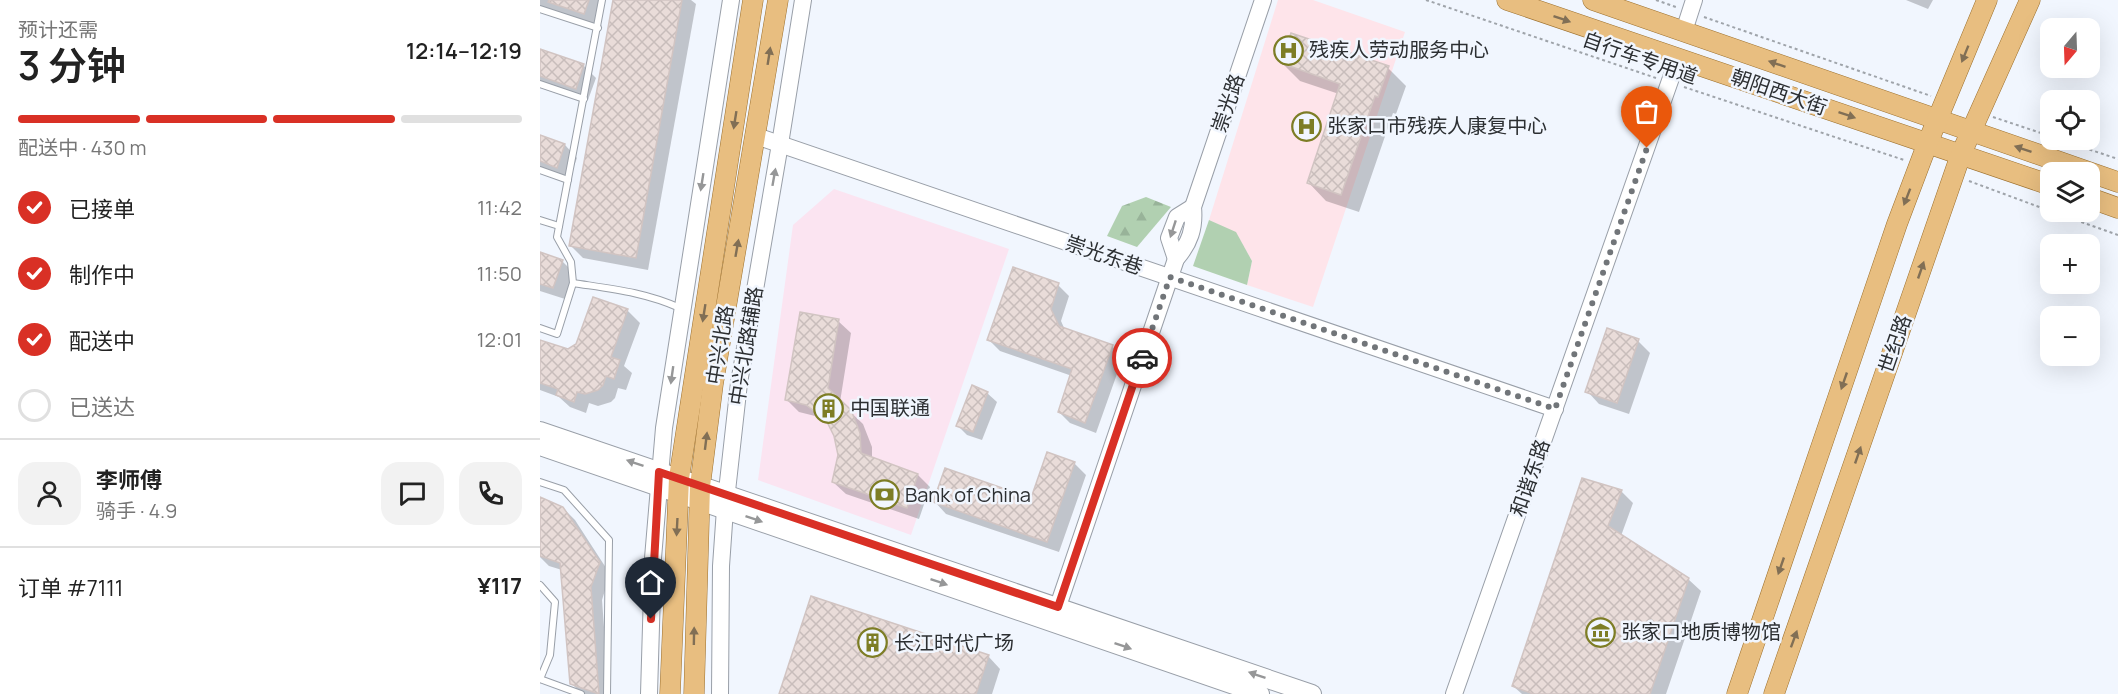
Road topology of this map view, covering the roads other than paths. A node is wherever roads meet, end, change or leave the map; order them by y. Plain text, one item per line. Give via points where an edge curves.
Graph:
1 (602, 0) edge
2 (731, 0) edge
3 (753, 0) edge
4 (778, 0) edge
5 (802, 0) edge
6 (1263, 0) edge
7 (1507, 0) edge
8 (1593, 0) edge
9 (1987, 0) edge
10 (2030, 0) edge
11 (1692, 6) edge
12 (540, 9) edge
13 (598, 28) junction
14 (1684, 31) junction
15 (1678, 58) junction
16 (540, 84) edge
17 (584, 99) junction
18 (1937, 120) junction
19 (1971, 132) junction
20 (756, 136) junction
21 (1928, 142) junction
22 (780, 144) junction
23 (1961, 154) junction
24 (540, 170) edge
25 (568, 180) junction
26 (2040, 182) edge
27 (2118, 182) edge
28 (2100, 202) edge
29 (2118, 208) edge
30 (540, 219) edge
31 (559, 226) junction
32 (1170, 277) junction
33 (573, 284) junction
34 (682, 309) junction
35 (540, 328) edge
36 (1555, 409) junction
37 (540, 431) edge
38 (540, 446) edge
39 (659, 479) junction
40 (540, 482) edge
41 (679, 486) junction
42 (700, 493) junction
43 (725, 502) junction
44 (540, 585) edge
45 (1055, 614) junction
46 (540, 679) edge
47 (581, 694) edge
48 (607, 694) edge
49 (649, 694) edge
50 (670, 694) edge
51 (694, 694) edge
52 (720, 694) edge
53 (1260, 694) edge
54 (1312, 694) edge
55 (1454, 694) edge
56 (1737, 694) edge
57 (1774, 694) edge

1 - 13 lane
2 -> 34 street
3 -> 41 main road, 中兴北路
20 -> 4 main road, 中兴北路
5 - 22 street, 中兴北路辅路
6 - 32 street, 崇光路 via 1193,207 1191,235
7 -> 15 main road, 朝阳西大街
8 - 14 main road, 朝阳西大街
9 -> 18 main road, 世纪路
10 - 19 main road, 世纪路
11 - 14 street
12 - 13 lane
13 - 17 lane
18 -> 14 main road, 朝阳西大街
15 -> 21 main road, 朝阳西大街
15 - 36 street, 和谐东路
16 - 17 lane
17 - 25 lane
18 - 19 main road, 朝阳西大街
18 - 21 main road, 世纪路
19 - 23 main road, 世纪路
27 -> 19 main road, 朝阳西大街
20 - 22 street, 崇光东巷
42 -> 20 main road, 中兴北路 via 714,384
21 - 23 main road, 朝阳西大街
21 -> 56 main road, 世纪路
22 - 32 street, 崇光东巷
43 -> 22 street, 中兴北路辅路 via 739,383
23 - 26 main road, 朝阳西大街
57 -> 23 main road, 世纪路
24 - 25 lane
25 - 31 lane
28 - 29 main road
30 - 31 lane
31 - 33 lane via 557,237 571,262
32 - 36 street, 崇光东巷
32 - 45 street, 崇光路
33 - 34 lane via 634,291
33 - 35 lane via 557,334
34 -> 39 street
36 - 55 street, 和谐东路
39 -> 37 main road
38 - 39 main road
39 - 41 main road
39 - 49 street
40 - 48 lane via 564,490 609,540
41 - 42 main road
41 -> 50 main road, 中兴北路
42 - 43 main road
51 -> 42 main road, 中兴北路
43 - 45 main road
43 - 52 street, 中兴北路辅路
44 - 46 lane via 555,602 550,656
45 -> 53 main road
54 -> 45 main road
46 - 47 lane

